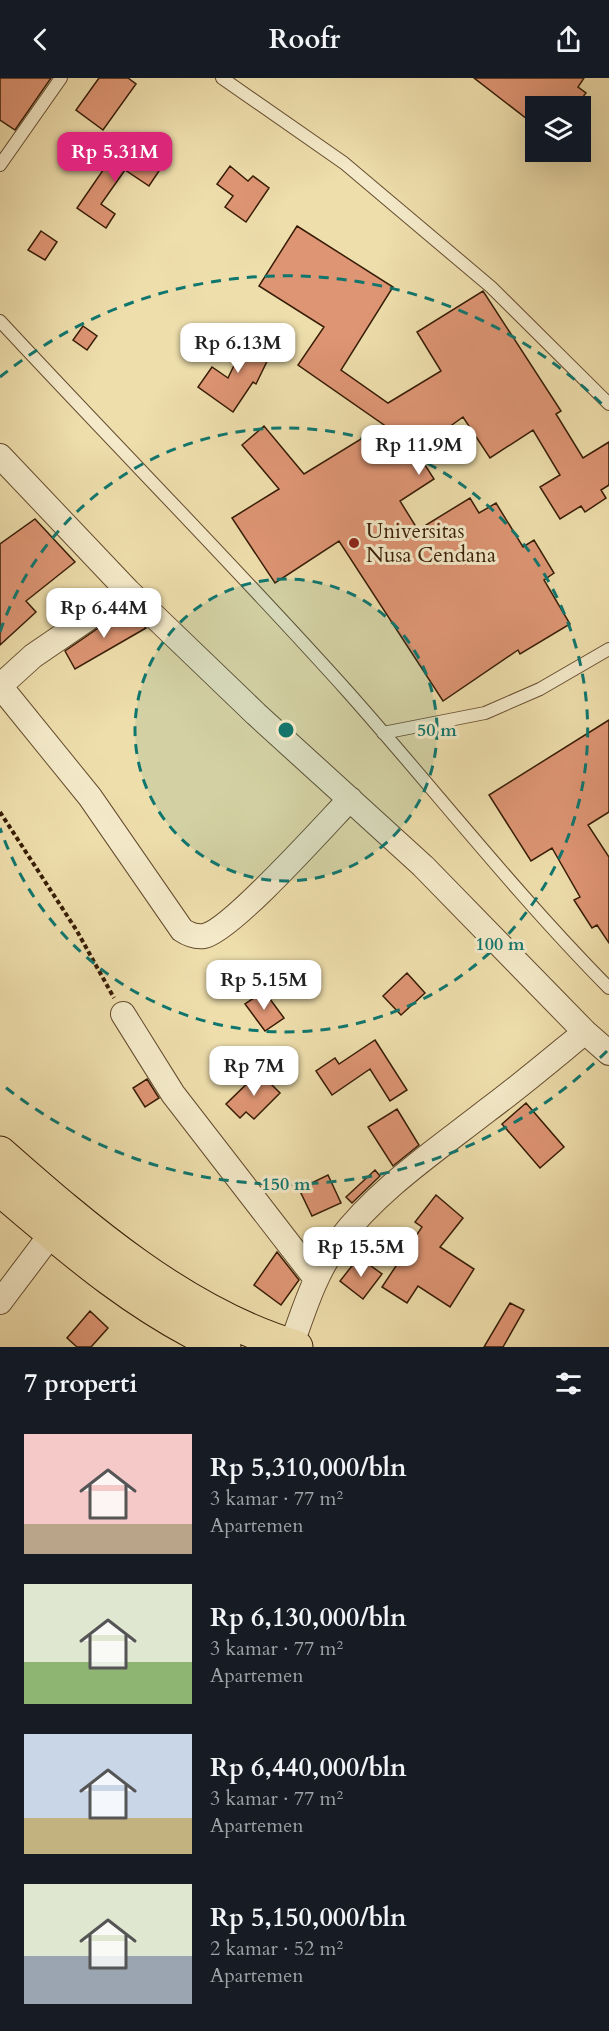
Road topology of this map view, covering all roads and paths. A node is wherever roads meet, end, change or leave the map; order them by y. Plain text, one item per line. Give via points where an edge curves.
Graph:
1 (61, 78) edge
2 (222, 78) edge
3 (0, 165) edge
4 (0, 321) edge
5 (609, 404) edge
6 (0, 456) edge
7 (128, 591) junction
8 (609, 649) edge
9 (0, 686) edge
10 (383, 733) junction
11 (350, 799) junction
12 (0, 812) edge
13 (609, 988) edge
14 (123, 1014) joint
15 (585, 1032) junction
16 (609, 1053) edge
17 (0, 1153) edge
18 (0, 1189) edge
19 (52, 1233) junction
20 (316, 1279) junction
21 (0, 1302) edge
22 (293, 1346) edge
23 (224, 1347) edge

1 - 3 lane
2 - 5 lane via 353,170 491,287
4 - 10 lane
6 - 7 street
7 - 9 street via 33,656
7 - 11 street
8 - 10 lane via 540,689 485,712
9 - 11 street via 90,797 182,930 192,935 204,936 229,921
10 - 13 lane via 477,845
11 - 15 street via 423,866
12 - 14 path via 77,931
14 - 20 street via 172,1094
15 - 16 street
15 - 20 street via 417,1164 339,1241
17 - 22 highway via 93,1231 171,1287 227,1319
18 - 19 highway
19 - 21 street
19 - 23 highway via 159,1314
20 - 22 street

